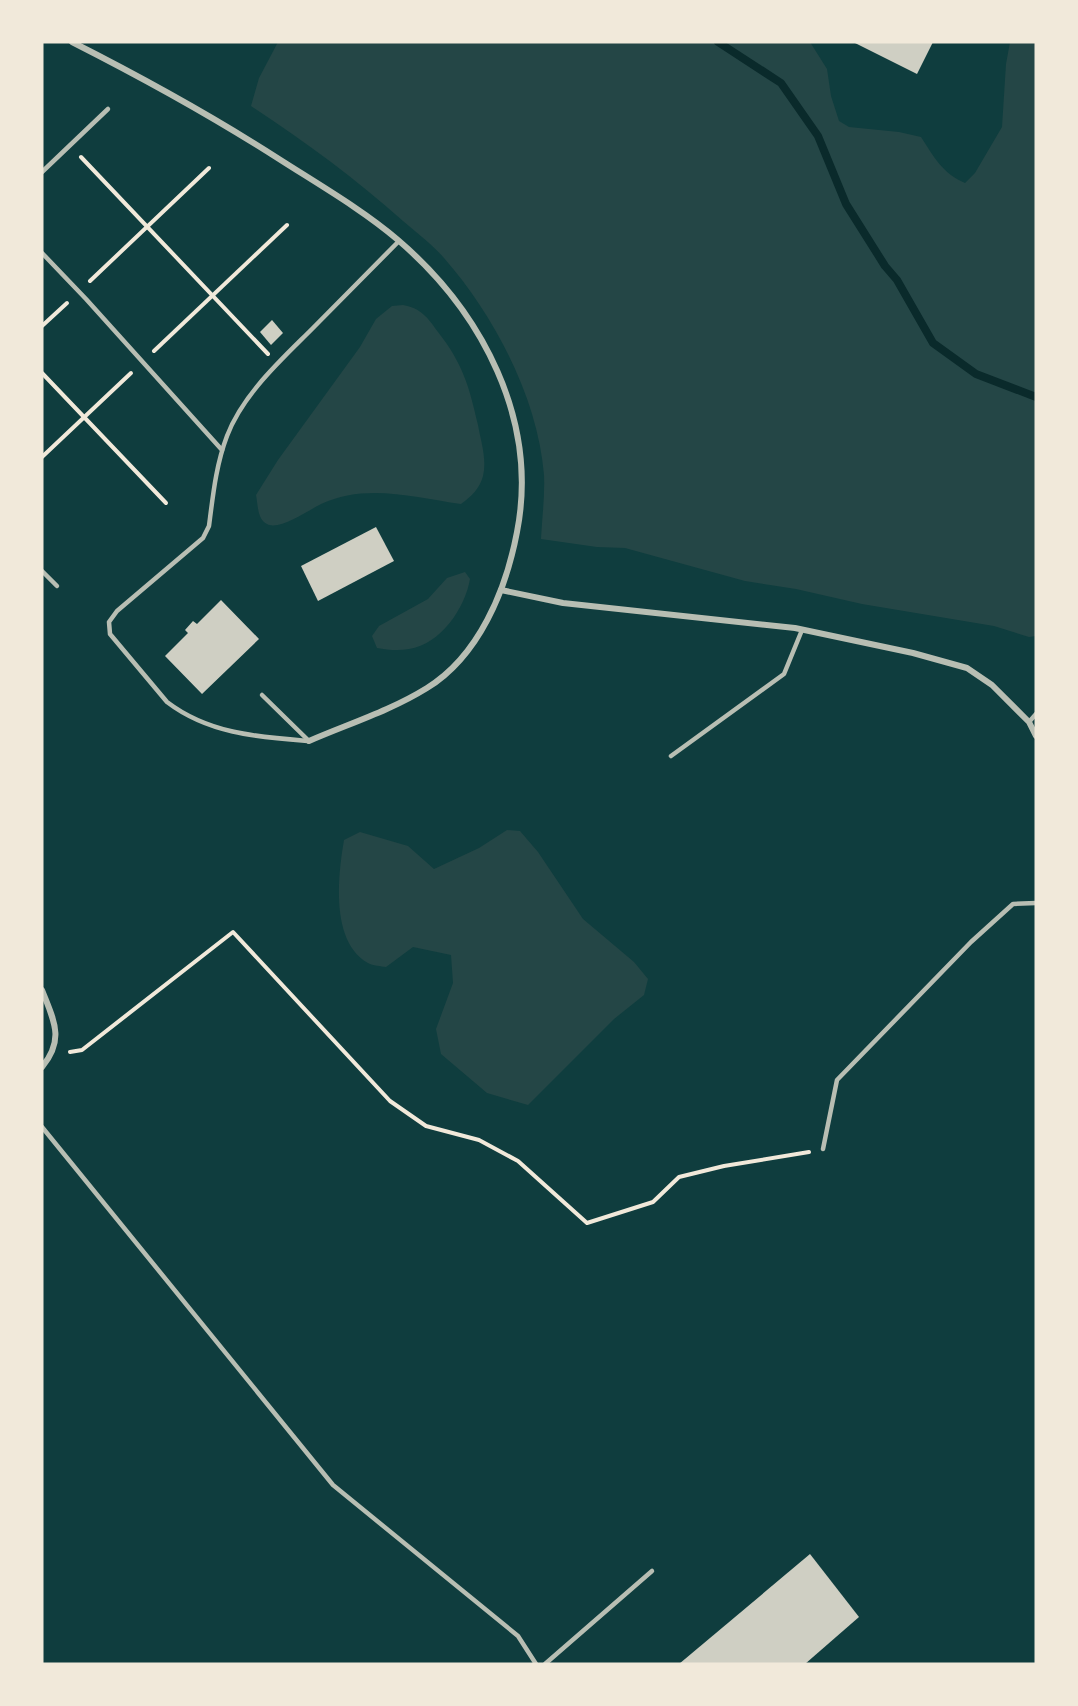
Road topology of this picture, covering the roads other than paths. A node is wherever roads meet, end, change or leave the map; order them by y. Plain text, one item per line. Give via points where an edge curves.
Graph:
1 (72, 42) edge
2 (108, 109) dead end
3 (42, 172) edge
4 (399, 241) junction
5 (42, 253) edge
6 (222, 450) junction
7 (42, 571) edge
8 (57, 586) dead end
9 (501, 590) junction
10 (802, 630) junction
11 (262, 695) dead end
12 (1036, 714) edge
13 (1029, 722) junction
14 (1036, 736) edge
15 (309, 741) junction
16 (671, 756) dead end
17 (1036, 903) edge
18 (42, 990) edge
19 (42, 1067) edge
20 (42, 1126) edge
21 (823, 1149) road end
22 (651, 1570) dead end
23 (536, 1664) edge
24 (544, 1664) edge

1 - 4 street via 237,132
2 - 3 lane
4 - 6 lane via 256,389 237,415
4 - 9 street via 450,292 474,326 510,403 520,445 523,487 515,543
5 - 6 lane
6 - 15 lane via 209,526 203,538 117,611 110,622 110,634 178,711 233,733
7 - 8 lane
9 - 10 street via 562,603
9 - 15 street via 469,648 427,688
10 - 13 street via 967,668 992,685
10 - 16 lane via 784,674
11 - 15 lane
12 - 13 lane
13 - 14 street
17 - 21 lane via 1013,904 970,942 837,1080
18 - 19 street via 57,1033 51,1056
20 - 23 lane via 333,1485 518,1636
22 - 24 lane

